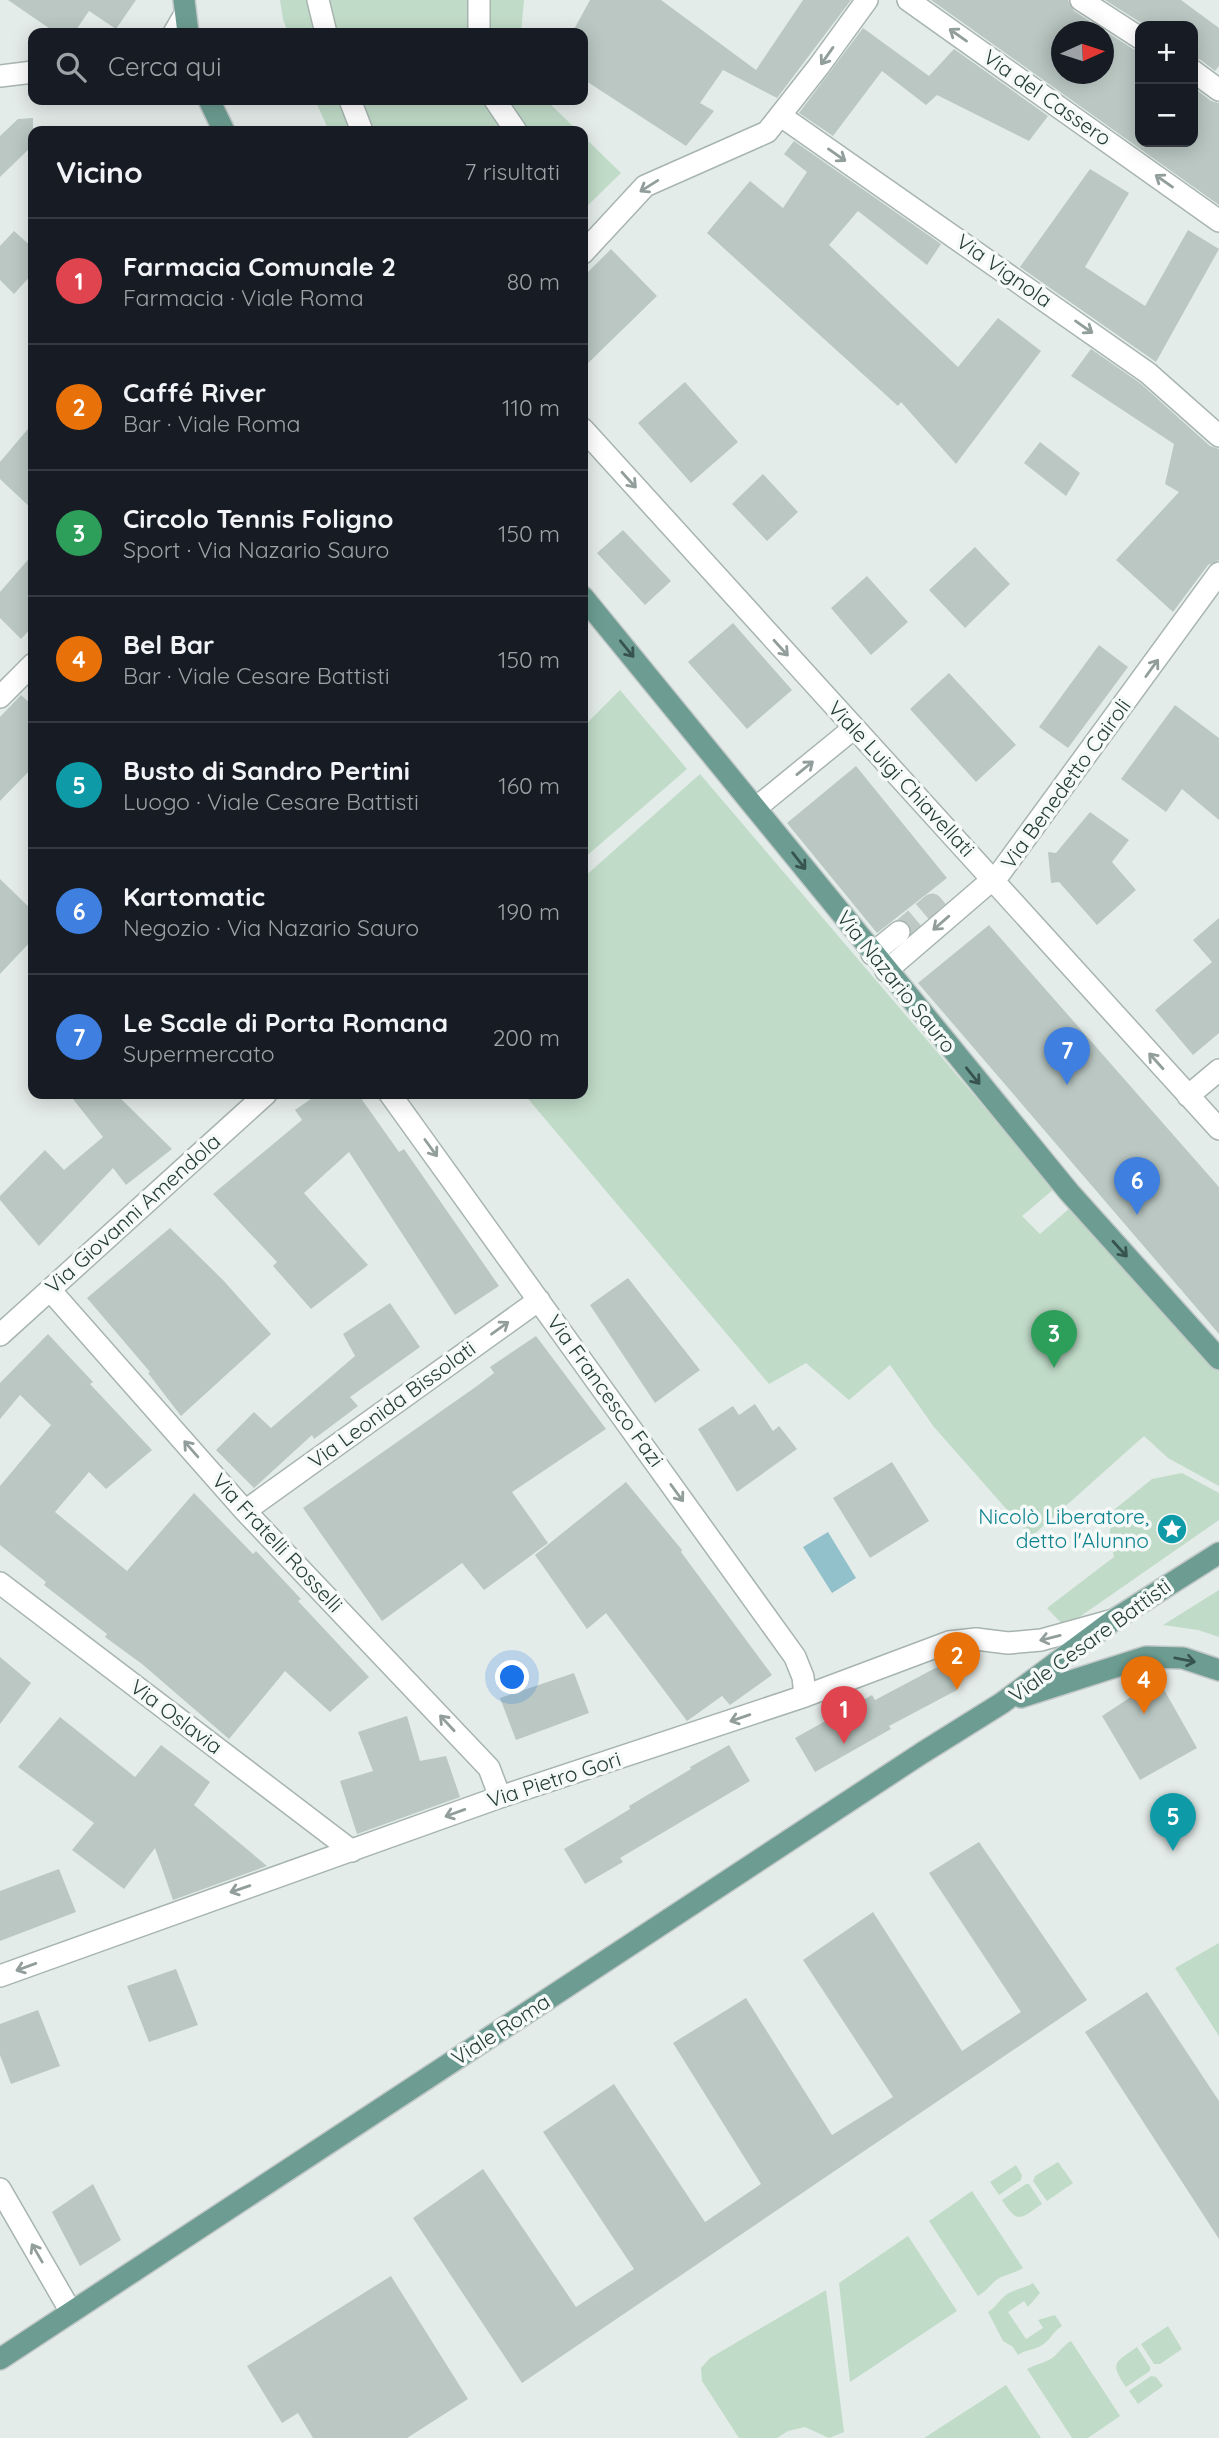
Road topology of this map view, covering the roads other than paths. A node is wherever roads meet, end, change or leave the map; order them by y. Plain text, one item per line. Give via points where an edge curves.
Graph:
1 (318, 0) edge
2 (475, 0) edge
3 (867, 0) edge
4 (908, 0) edge
5 (1081, 0) edge
6 (325, 28) edge
7 (478, 28) edge
8 (1135, 35) edge
9 (28, 73) edge
10 (1198, 74) edge
11 (0, 76) edge
12 (1217, 84) edge
13 (211, 105) edge
14 (352, 105) edge
15 (498, 105) edge
16 (781, 116) junction
17 (222, 126) edge
18 (360, 126) edge
19 (513, 126) edge
20 (1216, 213) edge
21 (588, 248) edge
22 (588, 435) edge
23 (1219, 436) edge
24 (1219, 573) edge
25 (588, 603) edge
26 (28, 669) edge
27 (0, 696) edge
28 (854, 729) junction
29 (757, 807) junction
30 (993, 879) junction
31 (899, 932) tunnel mouth
32 (872, 954) junction
33 (886, 971) junction
34 (1219, 1070) edge
35 (1188, 1096) junction
36 (260, 1099) edge
37 (394, 1099) edge
38 (1219, 1129) edge
39 (50, 1290) junction
40 (539, 1300) junction
41 (0, 1335) edge
42 (1219, 1359) edge
43 (245, 1511) junction
44 (1219, 1553) edge
45 (0, 1583) edge
46 (1115, 1619) junction
47 (1219, 1670) edge
48 (804, 1696) junction
49 (1002, 1703) junction
50 (500, 1797) junction
51 (352, 1851) junction
52 (0, 1976) edge
53 (0, 2189) edge
54 (71, 2312) junction
55 (0, 2359) edge

1 - 6 street
2 - 7 street
3 -> 16 street
20 -> 4 street, Via del Cassero
5 - 8 street
9 - 11 street
10 - 12 street
13 - 17 main road
14 - 18 street
15 - 19 street
16 -> 21 street via 767,132 645,186
16 -> 23 street, Via Vignola via 1148,373
22 -> 28 street, Viale Luigi Chiavellati
30 -> 24 street, Via Benedetto Cairoli
25 -> 29 main road, Via Nazario Sauro
26 - 27 street
29 -> 28 street
28 - 30 street, Viale Luigi Chiavellati
29 -> 32 main road, Via Nazario Sauro
30 -> 33 street, Via Benedetto Cairoli
35 -> 30 street, Viale Luigi Chiavellati
31 - 32 street
32 - 33 main road, Via Nazario Sauro
33 -> 42 main road, Via Nazario Sauro via 1069,1192
34 - 35 street
35 - 38 street, Viale Luigi Chiavellati
36 - 39 street, Via Giovanni Amendola
37 -> 40 street, Via Francesco Fazi
39 - 41 street, Via Giovanni Amendola
43 -> 39 street, Via Fratelli Rosselli
43 -> 40 street, Via Leonida Bissolati
40 -> 48 street, Via Francesco Fazi via 795,1657
50 -> 43 street, Via Fratelli Rosselli via 489,1768
44 - 46 main road, Viale Cesare Battisti
45 - 51 street, Via Oslavia
46 -> 48 street, Via Pietro Gori via 1041,1640 949,1642
46 - 49 main road, Viale Cesare Battisti
49 -> 47 main road, Viale Cesare Battisti via 1146,1657 1183,1658
48 -> 50 street, Via Pietro Gori
49 - 54 main road, Viale Roma
50 -> 51 street, Via Pietro Gori
51 -> 52 street, Via Pietro Gori
54 -> 53 street
54 - 55 main road, Viale Roma

